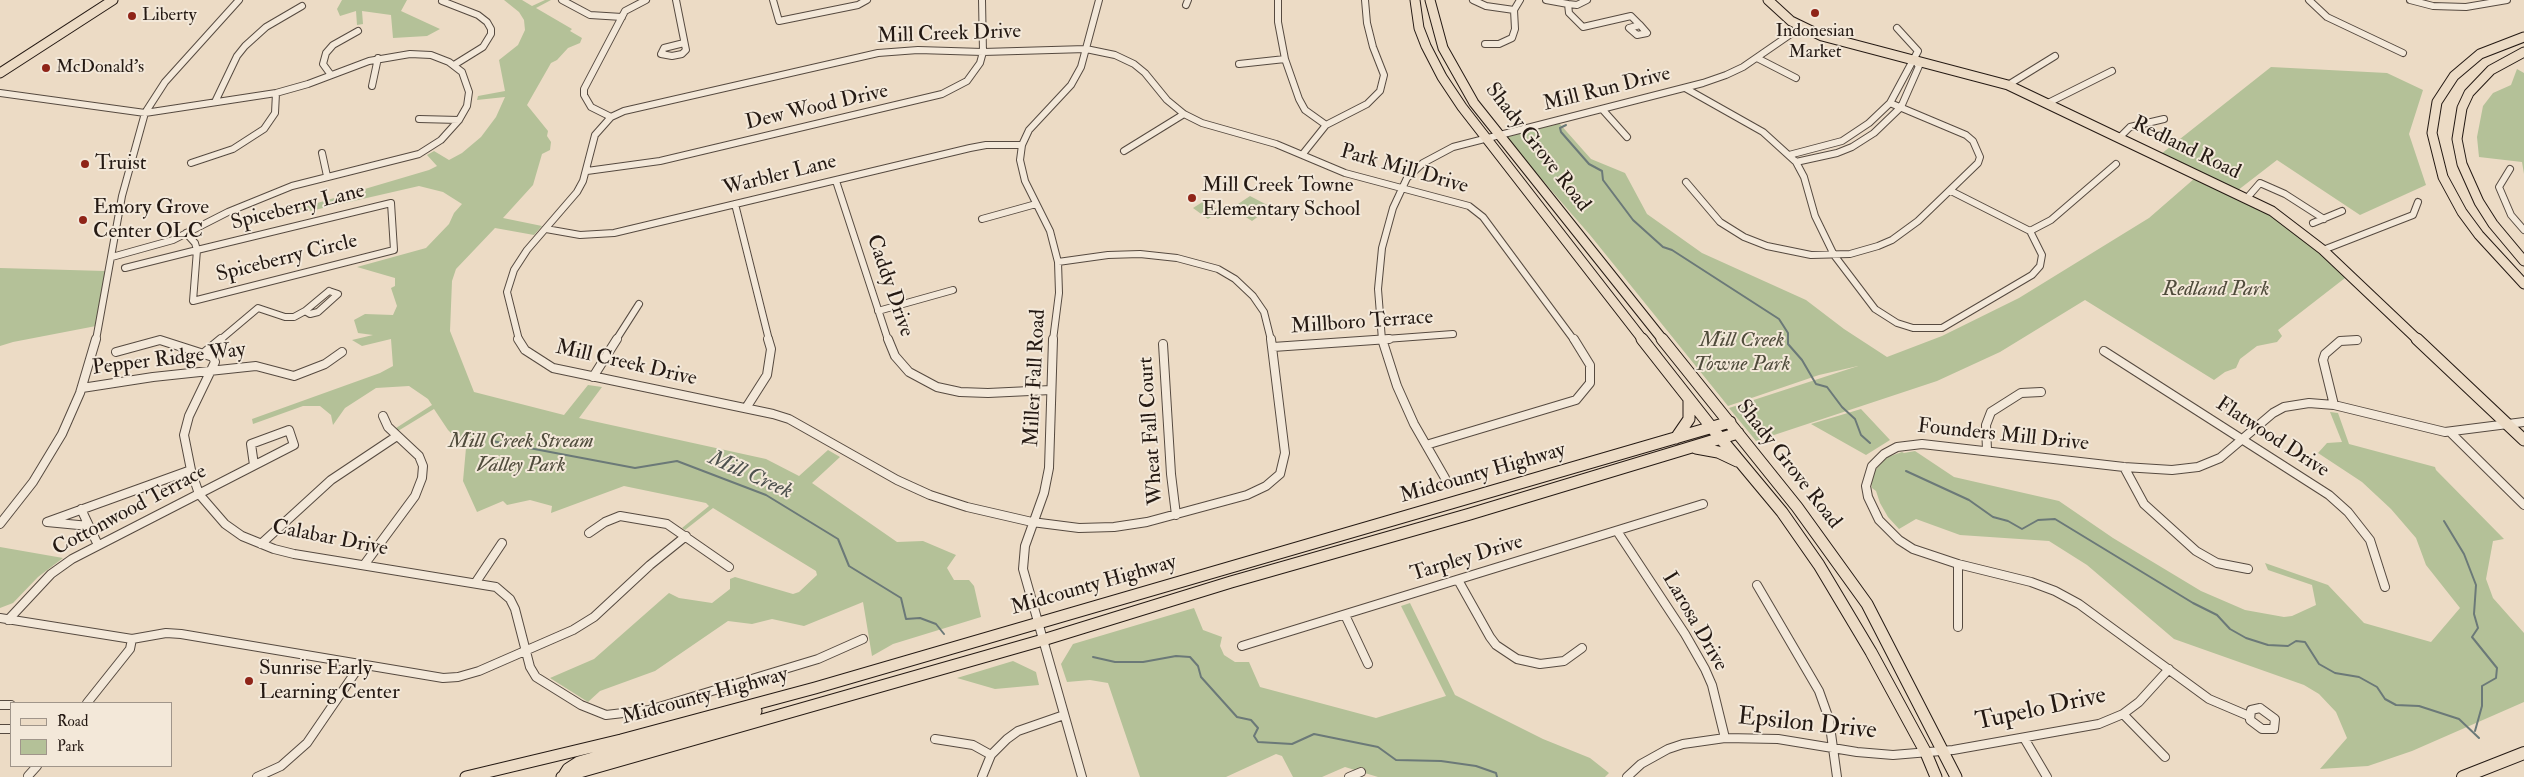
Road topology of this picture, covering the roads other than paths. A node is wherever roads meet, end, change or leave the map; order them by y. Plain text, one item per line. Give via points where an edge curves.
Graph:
1 (113, 0) edge
2 (239, 0) edge
3 (562, 0) edge
4 (646, 0) edge
5 (676, 0) edge
6 (772, 0) edge
7 (867, 0) edge
8 (982, 0) edge
9 (1099, 0) edge
10 (1278, 0) edge
11 (1365, 0) edge
12 (1415, 0) edge
13 (1430, 0) edge
14 (1472, 0) edge
15 (1520, 0) edge
16 (1546, 0) edge
17 (1587, 0) edge
18 (1768, 0) edge
19 (2309, 0) edge
20 (2410, 0) edge
21 (2507, 0) edge
22 (442, 1) edge
23 (1570, 2) edge
24 (850, 3) edge
25 (302, 6) dead end
26 (1514, 10) junction
27 (622, 17) junction
28 (1640, 25) dead end
29 (1801, 27) junction
30 (1897, 28) dead end
31 (358, 31) dead end
32 (2524, 37) edge
33 (684, 44) dead end
34 (1485, 44) dead end
35 (1086, 49) junction
36 (983, 52) junction
37 (2524, 52) edge
38 (2403, 53) dead end
39 (2055, 56) dead end
40 (378, 58) junction
41 (1757, 58) junction
42 (1285, 60) junction
43 (1914, 60) junction
44 (1239, 64) dead end
45 (454, 65) junction
46 (2112, 71) dead end
47 (0, 73) edge
48 (331, 75) junction
49 (1796, 78) dead end
50 (2008, 85) junction
51 (372, 86) dead end
52 (1685, 88) junction
53 (0, 93) edge
54 (276, 93) junction
55 (215, 102) junction
56 (1890, 103) junction
57 (2048, 103) junction
58 (1901, 107) junction
59 (1602, 109) junction
60 (145, 113) junction
61 (1184, 114) junction
62 (611, 117) junction
63 (419, 119) dead end
64 (2164, 119) dead end
65 (459, 120) junction
66 (1326, 125) junction
67 (1500, 135) junction
68 (1627, 137) dead end
69 (2120, 137) junction
70 (1487, 138) junction
71 (1022, 145) junction
72 (1124, 152) dead end
73 (322, 153) dead end
74 (1302, 155) junction
75 (1789, 155) junction
76 (1796, 162) junction
77 (191, 163) dead end
78 (2116, 164) dead end
79 (2510, 169) dead end
80 (586, 171) junction
81 (327, 176) junction
82 (836, 180) junction
83 (1686, 182) dead end
84 (1402, 186) junction
85 (1951, 190) junction
86 (2247, 198) junction
87 (2418, 202) dead end
88 (391, 203) joint
89 (736, 204) junction
90 (1036, 204) junction
91 (2342, 211) dead end
92 (982, 219) dead end
93 (2324, 219) junction
94 (2313, 223) dead end
95 (546, 229) junction
96 (2524, 230) edge
97 (2030, 231) junction
98 (186, 234) junction
99 (197, 250) junction
100 (2323, 250) junction
101 (1834, 255) junction
102 (112, 257) junction
103 (2524, 261) edge
104 (1058, 262) junction
105 (125, 268) dead end
106 (2524, 284) edge
107 (953, 290) dead end
108 (639, 304) dead end
109 (305, 311) dead end
110 (878, 311) junction
111 (1453, 334) dead end
112 (1382, 339) junction
113 (2357, 340) dead end
114 (1164, 344) dead end
115 (1273, 347) junction
116 (2104, 351) dead end
117 (116, 352) dead end
118 (342, 352) dead end
119 (204, 353) junction
120 (212, 370) junction
121 (594, 377) junction
122 (82, 388) junction
123 (1051, 390) junction
124 (2041, 392) dead end
125 (1689, 398) junction
126 (2334, 405) junction
127 (746, 408) junction
128 (383, 416) dead end
129 (1730, 422) junction
130 (2524, 422) edge
131 (2505, 423) junction
132 (1712, 428) junction
133 (2451, 432) junction
134 (1738, 433) junction
135 (397, 436) junction
136 (1676, 438) junction
137 (1721, 438) junction
138 (2243, 440) junction
139 (2524, 440) edge
140 (1426, 445) junction
141 (1685, 449) junction
142 (1988, 450) junction
143 (1742, 464) junction
144 (254, 465) junction
145 (2124, 467) junction
146 (191, 470) junction
147 (1445, 478) dead end
148 (199, 494) junction
149 (1702, 504) dead end
150 (2524, 505) edge
151 (81, 509) junction
152 (1176, 515) junction
153 (1032, 522) junction
154 (0, 524) edge
155 (89, 526) junction
156 (1617, 532) junction
157 (589, 533) dead end
158 (686, 536) junction
159 (502, 543) dead end
160 (261, 544) junction
161 (98, 545) junction
162 (1958, 564) junction
163 (364, 565) junction
164 (729, 567) dead end
165 (2248, 569) dead end
166 (1458, 580) junction
167 (476, 582) junction
168 (1757, 585) dead end
169 (2385, 587) dead end
170 (1345, 615) junction
171 (4, 619) edge
172 (1037, 623) junction
173 (1958, 627) dead end
174 (132, 639) junction
175 (863, 639) dead end
176 (1043, 640) junction
177 (1242, 646) dead end
178 (1582, 648) dead end
179 (526, 650) junction
180 (361, 664) junction
181 (1368, 664) dead end
182 (2169, 669) junction
183 (815, 688) junction
184 (88, 702) edge
185 (2123, 714) junction
186 (1064, 715) junction
187 (2249, 716) dead end
188 (1725, 738) junction
189 (2024, 738) junction
190 (935, 739) dead end
191 (1832, 748) junction
192 (1934, 752) junction
193 (2524, 753) edge
194 (990, 754) junction
195 (2165, 757) dead end
196 (1361, 772) dead end
197 (257, 777) edge
198 (466, 777) edge
199 (563, 777) edge
200 (982, 777) edge
201 (1082, 777) edge
202 (1349, 777) edge
203 (1627, 777) edge
204 (1837, 777) edge
205 (1936, 777) edge
206 (1956, 777) edge
207 (2047, 777) edge
208 (2462, 777) edge

1 - 47 main road
2 - 60 street via 165,82
3 - 27 street via 590,15
4 - 27 street via 631,7
5 - 33 street
6 - 24 street via 779,21
7 - 24 street
8 - 36 street, Dew Wood Drive
9 - 35 street
10 - 42 street via 1278,22
11 - 66 street via 1367,23 1384,81 1376,96 1366,104
12 - 70 main road, Shady Grove Road via 1419,28 1434,62 1462,107
13 - 67 main road, Shady Grove Road via 1436,30 1450,62 1474,103
14 - 26 street via 1486,6
15 - 26 street
16 - 23 street
17 - 23 street via 1577,5
18 - 29 main road, Redland Road
19 - 38 street via 2333,20
20 - 21 street via 2433,6 2466,7
22 - 45 street via 478,14 487,22 492,34 483,47
23 - 28 street via 1569,13 1583,27 1630,16
25 - 55 street via 266,27 245,46
26 - 34 street via 1512,38 1499,44
27 - 62 street via 584,89 591,107
29 - 41 street, Mill Run Drive
29 - 43 main road, Redland Road via 1822,36
30 - 43 street via 1918,51
31 - 48 street via 333,45 326,53 323,64
32 - 106 highway via 2480,54 2454,76 2437,102 2432,133 2443,177 2462,212 2478,235
35 - 36 street, Mill Creek Drive
35 - 61 street, Park Mill Drive via 1115,55 1134,64 1160,94
35 - 71 street via 1071,85 1040,116
36 - 62 street, Mill Creek Drive via 918,50 878,53 642,105
36 - 80 street, Dew Wood Drive via 977,69 967,81 942,94 660,161
37 - 103 highway via 2491,70 2469,93 2462,108 2457,139 2465,173 2479,202
39 - 50 street
40 - 45 street via 422,54
40 - 48 street
40 - 51 street
41 - 49 street
41 - 52 street, Mill Run Drive via 1726,75
42 - 44 street
42 - 66 street via 1305,110
43 - 50 main road, Redland Road
43 - 56 street
43 - 58 street via 1919,66
45 - 65 street via 462,72 469,92 467,106
46 - 57 street
48 - 54 street
50 - 57 main road, Redland Road
52 - 59 street, Mill Run Drive
52 - 75 street via 1750,123
53 - 60 street
54 - 55 street
54 - 77 street via 275,113 264,129 233,149
55 - 60 street
56 - 58 street
56 - 75 street via 1869,123 1842,141
57 - 69 main road, Redland Road
58 - 76 street via 1874,133 1852,147 1821,158
58 - 85 street via 1956,129 1977,148 1978,164
59 - 67 street, Mill Run Drive
59 - 68 street
60 - 102 street via 122,196
61 - 72 street
61 - 74 street, Park Mill Drive via 1211,127 1276,144
62 - 80 street, Mill Creek Drive via 595,135
63 - 65 street
64 - 69 street via 2130,127
65 - 81 street via 441,140 419,154
66 - 74 street
67 - 70 street, Mill Run Drive
67 - 129 main road, Shady Grove Road
69 - 86 main road, Redland Road
70 - 84 street, Mill Run Drive via 1436,154 1415,169
70 - 125 main road, Shady Grove Road
71 - 82 street, Warbler Lane via 970,148
71 - 90 street, Miller Fall Road via 1021,167
73 - 81 street
74 - 84 street, Park Mill Drive via 1346,172
75 - 76 street
76 - 101 street via 1804,177 1815,216
78 - 97 street via 2051,220
79 - 96 street via 2499,187 2511,215
80 - 95 street, Mill Creek Drive via 577,192
81 - 98 street via 259,199
82 - 89 street, Warbler Lane
82 - 110 street, Caddy Drive
83 - 101 street via 1714,215 1744,237 1790,252
84 - 112 street, Mill Run Drive via 1382,248 1378,289
84 - 140 street, Park Mill Drive via 1456,200 1477,211 1585,354 1592,375 1586,390 1570,403
85 - 97 street
85 - 101 street via 1892,240 1862,251
86 - 93 street via 2260,182
86 - 100 main road, Redland Road via 2291,224
87 - 100 street via 2414,215
88 - 99 street, Spiceberry Lane
88 - 99 street, Spiceberry Circle via 394,250 193,301
89 - 95 street, Warbler Lane via 614,233 580,235
89 - 127 street via 771,349 766,375
90 - 92 street
90 - 104 street, Miller Fall Road via 1050,231
91 - 93 street
93 - 94 street
95 - 121 street, Mill Creek Drive via 514,270 508,292 515,329 525,350 542,364
97 - 101 street via 2042,255 2040,266 2032,275 1942,328 1933,330 1913,328 1882,315
98 - 99 street
98 - 102 street via 157,246
99 - 105 street, Spiceberry Lane
100 - 131 main road, Redland Road
102 - 122 street via 96,340
104 - 115 street, Mill Creek Drive via 1140,254 1206,264 1234,279 1253,296 1264,312
104 - 123 street, Miller Fall Road via 1059,293 1052,346
107 - 110 street
108 - 121 street
109 - 119 street via 299,316 289,317 258,308
110 - 123 street, Caddy Drive via 895,356 909,372 937,387 988,394
111 - 112 street, Millboro Terrace
112 - 115 street, Millboro Terrace
112 - 140 street, Mill Run Drive via 1397,386
113 - 126 street via 2340,341 2325,354 2323,360
114 - 152 street, Wheat Fall Court
115 - 152 street, Mill Creek Drive via 1285,453 1283,468 1266,486 1247,495
116 - 138 street, Flatwood Drive
117 - 119 street via 160,340
118 - 120 street, Pepper Ridge Way via 325,364 294,376 256,366
119 - 120 street via 215,362
120 - 122 street, Pepper Ridge Way
120 - 146 street, Calabar Drive via 185,427
121 - 127 street, Mill Creek Drive
122 - 154 street via 62,434 33,482
123 - 153 street, Miller Fall Road via 1049,468 1044,493
124 - 142 street via 2021,393 1991,412 1986,425
125 - 132 main road, Shady Grove Road
125 - 136 main road via 1689,419
126 - 133 street, Founders Mill Drive
126 - 138 street, Founders Mill Drive via 2309,403 2284,407
127 - 153 street, Mill Creek Drive via 789,419 930,495 967,508
128 - 135 street
129 - 132 main road, Midcounty Highway
129 - 134 main road, Shady Grove Road
130 - 131 street, Founders Mill Drive
131 - 133 street, Founders Mill Drive
131 - 139 main road, Redland Road
132 - 136 main road, Midcounty Highway
132 - 137 main road, Shady Grove Road
133 - 150 street
134 - 137 main road, Midcounty Highway
134 - 192 main road, Shady Grove Road via 1797,507 1867,604
135 - 160 street via 332,480
135 - 163 street via 419,456 423,466 422,478 415,496
136 - 172 main road, Midcounty Highway
137 - 141 main road, Midcounty Highway
137 - 143 main road, Shady Grove Road
138 - 145 street, Founders Mill Drive via 2220,458 2198,467 2172,470
138 - 169 street, Flatwood Drive via 2328,495 2348,512 2370,540
140 - 147 street, Mill Run Drive
141 - 143 main road via 1709,449
141 - 176 main road, Midcounty Highway
142 - 145 street, Founders Mill Drive
142 - 162 street, Founders Mill Drive via 1922,444 1897,447 1884,454 1868,475 1868,497 1887,529 1913,549
143 - 192 main road, Shady Grove Road via 1782,512 1819,565
144 - 144 street, Cottonwood Terrace via 294,445 289,430 251,444
144 - 148 street, Cottonwood Terrace
145 - 165 street via 2144,504 2196,552 2216,563
146 - 148 street, Calabar Drive
146 - 151 street
148 - 160 street, Calabar Drive via 225,524
148 - 161 street, Cottonwood Terrace
149 - 156 street, Tarpley Drive
151 - 155 street
151 - 155 street via 47,522
152 - 153 street, Mill Creek Drive via 1114,527 1079,528
153 - 172 street, Miller Fall Road via 1023,569
155 - 161 street
156 - 166 street, Tarpley Drive
156 - 188 street, Larosa Drive via 1705,669
157 - 158 street via 605,522 627,516 667,524
158 - 164 street
158 - 179 street via 594,617 573,630
159 - 167 street
160 - 163 street, Calabar Drive via 294,554
161 - 171 street, Cottonwood Terrace via 50,574
162 - 173 street
162 - 182 street, Founders Mill Drive via 2055,591 2079,604
163 - 167 street, Calabar Drive
166 - 170 street, Tarpley Drive
166 - 178 street via 1490,637 1517,658 1540,664 1552,663 1564,661
167 - 179 street, Calabar Drive via 496,587 510,598
168 - 191 street via 1819,691 1829,719
170 - 177 street, Tarpley Drive
170 - 181 street
171 - 174 street
172 - 176 street, Miller Fall Road
172 - 183 main road, Midcounty Highway
174 - 180 street via 166,633 181,634
174 - 184 street via 130,649
175 - 179 street, Calabar Drive via 818,659 624,715 606,715 552,688 536,677 530,668
176 - 186 street, Miller Fall Road
176 - 199 main road, Midcounty Highway
179 - 180 street via 458,677 442,678
180 - 197 street via 307,744 281,766
182 - 185 street, Tupelo Drive via 2140,702
182 - 187 street, Founders Mill Drive via 2217,704
183 - 198 main road, Midcounty Highway
183 - 199 main road via 801,697 579,762
185 - 189 street, Tupelo Drive via 2099,724
185 - 195 street
186 - 194 street via 1018,731
186 - 201 street, Miller Fall Road
188 - 191 street, Epsilon Drive via 1778,740
188 - 203 street, Epsilon Drive via 1668,749 1641,764
189 - 192 street, Tupelo Drive
189 - 207 street
190 - 194 street via 973,745
191 - 192 street, Epsilon Drive via 1893,755
191 - 204 street
192 - 205 main road, Shady Grove Road
192 - 206 main road, Shady Grove Road
193 - 208 highway
194 - 200 street
196 - 202 street

